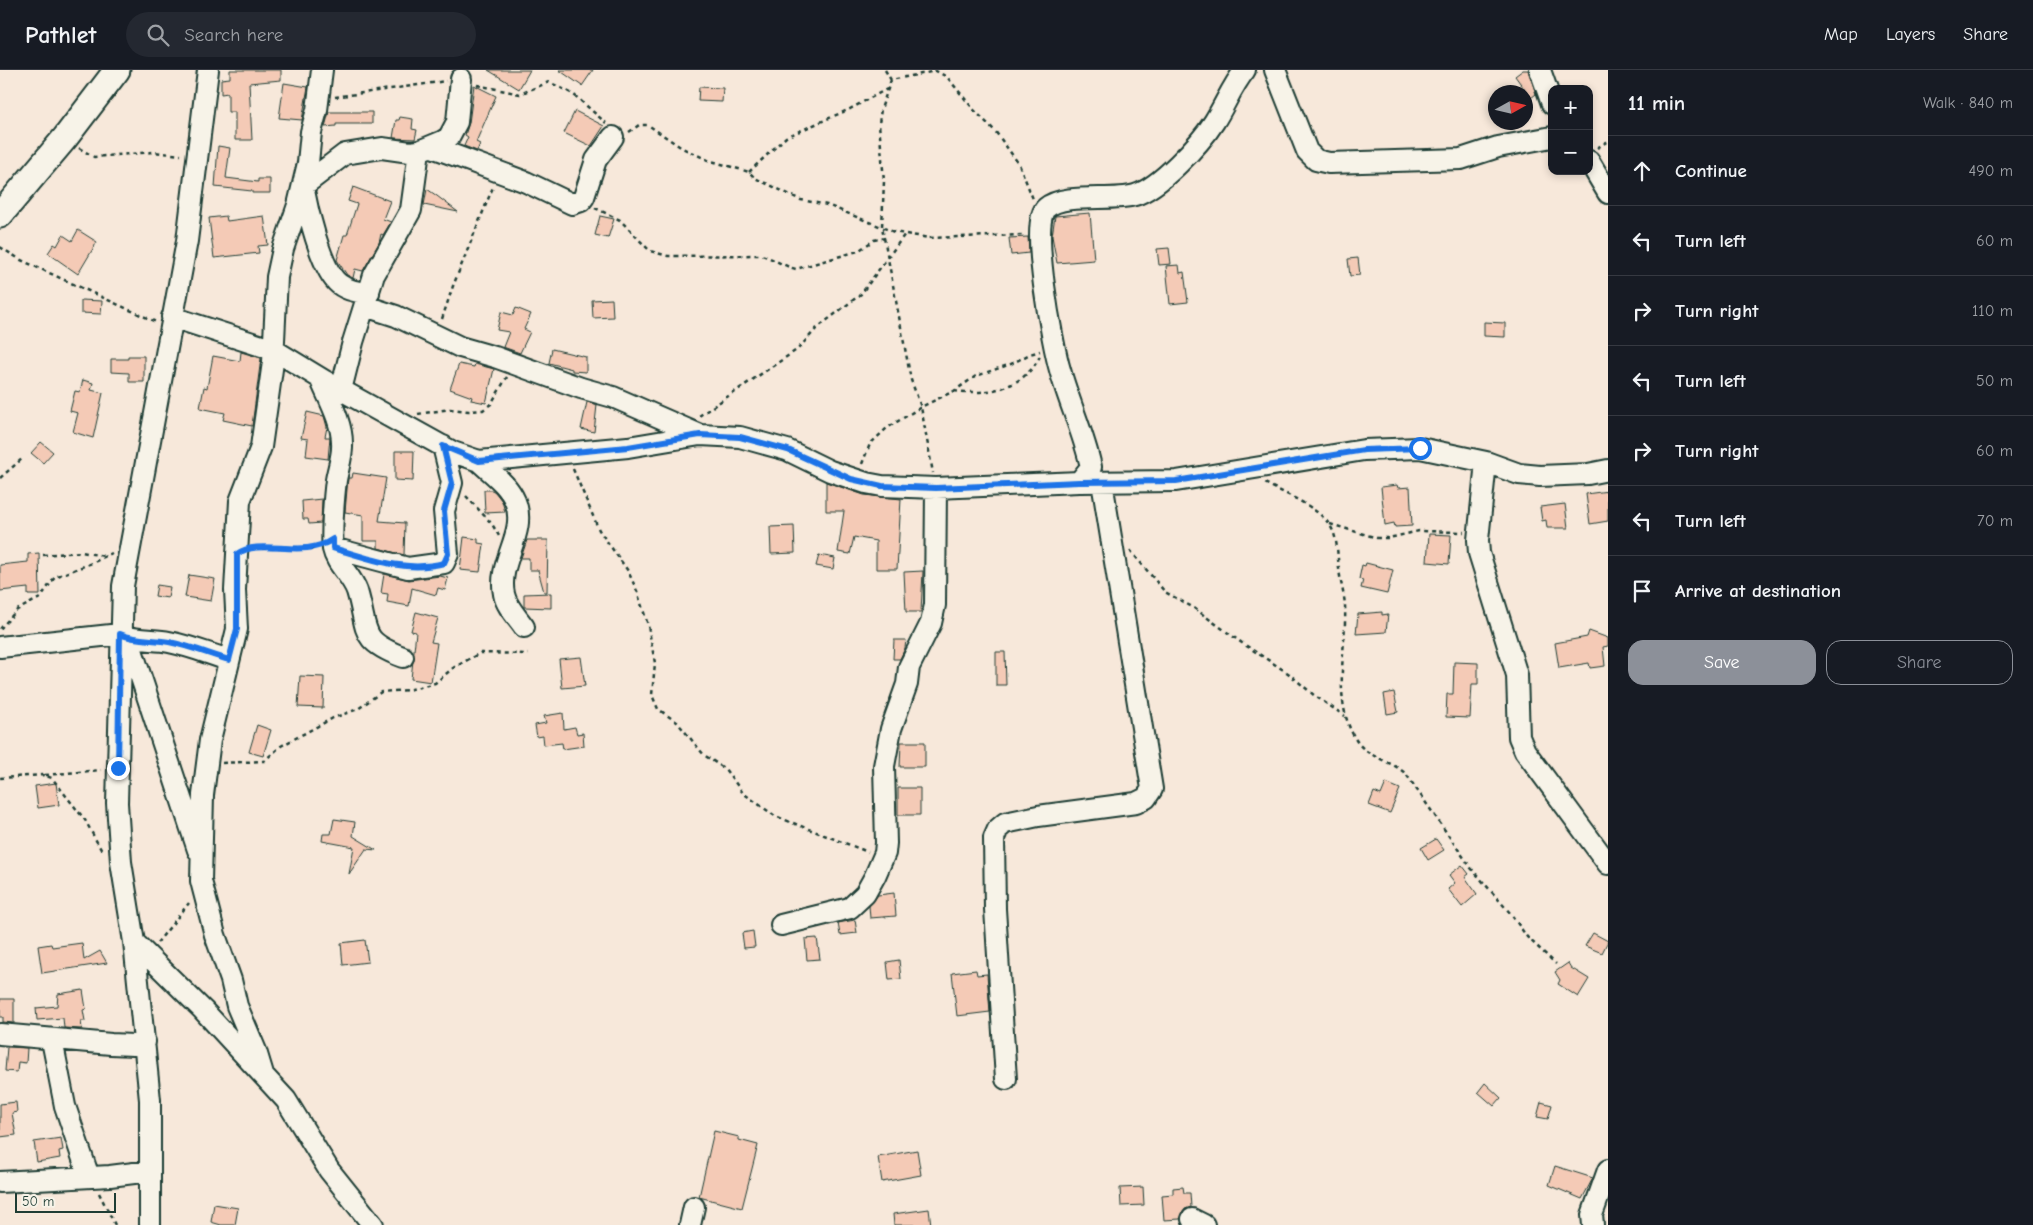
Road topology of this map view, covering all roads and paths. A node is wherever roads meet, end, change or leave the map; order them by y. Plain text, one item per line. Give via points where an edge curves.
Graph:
1 (117, 70) edge
2 (208, 70) edge
3 (322, 70) edge
4 (885, 70) edge
5 (1245, 70) edge
6 (1275, 70) edge
7 (1540, 70) edge
8 (460, 79) junction
9 (891, 80) junction
10 (888, 88) junction
11 (1548, 93) edge
12 (319, 98) junction
13 (613, 137) junction
14 (65, 138) junction
15 (1548, 138) edge
16 (426, 149) junction
17 (198, 154) junction
18 (1593, 168) edge
19 (499, 172) junction
20 (749, 172) junction
21 (303, 186) junction
22 (1608, 193) edge
23 (577, 204) junction
24 (0, 215) edge
25 (882, 227) junction
26 (1039, 227) junction
27 (905, 234) junction
28 (885, 238) junction
29 (0, 247) edge
30 (889, 256) junction
31 (367, 299) junction
32 (171, 322) junction
33 (435, 334) junction
34 (274, 350) junction
35 (515, 365) junction
36 (320, 378) junction
37 (341, 390) junction
38 (954, 392) junction
39 (921, 407) junction
40 (395, 420) junction
41 (693, 432) junction
42 (443, 446) junction
43 (568, 453) junction
44 (23, 458) dead end
45 (479, 461) junction
46 (1486, 462) junction
47 (1248, 470) junction
48 (1608, 470) edge
49 (0, 478) edge
50 (851, 479) junction
51 (1079, 482) junction
52 (1102, 482) junction
53 (452, 483) junction
54 (936, 488) junction
55 (1328, 523) junction
56 (1480, 529) junction
57 (1109, 532) junction
58 (333, 544) junction
59 (132, 545) junction
60 (509, 553) junction
61 (237, 554) junction
62 (43, 555) dead end
63 (105, 556) junction
64 (524, 627) dead end
65 (0, 628) edge
66 (124, 636) junction
67 (0, 647) edge
68 (528, 654) dead end
69 (403, 657) dead end
70 (229, 660) junction
71 (1347, 717) junction
72 (206, 762) junction
73 (118, 768) junction
74 (43, 775) junction
75 (0, 778) edge
76 (885, 853) junction
77 (201, 858) junction
78 (121, 862) junction
79 (1608, 864) edge
80 (201, 881) junction
81 (781, 925) dead end
82 (140, 949) junction
83 (1556, 964) dead end
84 (0, 1034) edge
85 (52, 1040) junction
86 (145, 1042) junction
87 (263, 1074) junction
88 (1006, 1079) dead end
89 (1608, 1170) edge
90 (150, 1171) junction
91 (89, 1177) junction
92 (0, 1182) edge
93 (115, 1225) edge
94 (150, 1225) edge
95 (373, 1225) edge
96 (1593, 1225) edge

1 - 14 main road
2 - 17 street
3 - 12 street
4 - 9 path
5 - 26 street via 1214,123 1157,185 1145,192 1120,198 1058,203 1046,208
6 - 15 street via 1308,151 1316,160 1328,163 1461,160 1498,147
7 - 11 street
8 - 12 path via 380,89 346,97
8 - 13 path via 468,84 520,94 551,82 573,94 608,124
8 - 16 street via 457,122 449,137
9 - 10 path
9 - 26 path via 936,71 947,77 995,131 1019,164
10 - 20 path via 786,137
10 - 25 path via 879,124 884,181
12 - 21 street
13 - 20 path via 622,137 639,125 648,125 682,148 708,160
13 - 23 street via 596,160 584,197
14 - 17 path via 94,157 153,152
14 - 24 main road
16 - 19 street
16 - 21 street via 410,152 382,148 345,154
16 - 31 street via 411,210 381,262
17 - 32 street via 187,241
18 - 22 street
19 - 23 street
19 - 33 path
20 - 25 path via 762,182 801,200 827,205
21 - 31 street via 309,220 334,279
21 - 34 street via 277,277
23 - 28 path via 600,209 620,220 650,251 668,256 761,255 796,269 858,251 874,240
25 - 27 path
25 - 28 path
26 - 27 path via 960,239 920,238
26 - 51 street via 1049,318 1060,370 1091,467
27 - 30 path
28 - 30 path
29 - 32 path via 108,302 154,322
30 - 39 path via 911,380
30 - 41 path via 861,294 817,328 798,349 741,390 713,404
31 - 33 street
31 - 37 street
32 - 34 street
32 - 59 street
33 - 35 street via 460,347
34 - 36 street
34 - 61 street via 261,447 240,501
35 - 40 path via 491,404 483,410 450,409
35 - 41 street via 613,397
36 - 37 street
36 - 58 street via 342,442
37 - 40 street
38 - 38 path via 976,376 1042,350 1029,373 1017,382 992,390
38 - 39 path
39 - 50 path via 887,428 870,444 861,466
39 - 54 path
40 - 42 street
41 - 43 street via 628,447
41 - 50 street via 740,437 788,450
42 - 45 street
42 - 53 street
43 - 45 street
43 - 76 path via 600,530 638,591 655,663 652,695 658,710 677,722 698,748 725,769 743,793 775,816 859,849
44 - 49 path
45 - 60 street via 515,500 517,537
46 - 47 street via 1420,448 1364,450
46 - 48 street via 1519,474 1540,476
46 - 56 street
47 - 52 street via 1176,481
47 - 55 path
50 - 54 street via 882,486
51 - 52 street
51 - 54 street
52 - 57 street
53 - 58 street via 444,511 448,554 444,563 408,568
53 - 60 path via 492,524
54 - 76 street via 935,605 931,623 909,667 890,729 884,766
55 - 56 path via 1377,538 1420,530 1456,533
55 - 71 path via 1335,537 1344,597 1341,675
56 - 79 street via 1479,552 1518,676 1519,737 1524,751
57 - 71 path via 1125,543 1165,592 1288,672 1315,696
57 - 88 street via 1152,789 1146,798 1136,802 1038,816 1005,824 998,829 994,838 995,909
58 - 61 path via 315,548 248,547
58 - 69 street via 335,555 353,581 365,630 387,651
59 - 63 path
59 - 66 street via 123,586
60 - 64 street via 504,595
61 - 70 street via 237,629
62 - 63 path via 81,552
63 - 65 path via 55,577 40,598 16,610
66 - 67 street
66 - 70 street via 170,642
66 - 73 street
66 - 77 street
68 - 72 path via 480,654 435,683 381,692 358,710 281,746 264,761
70 - 72 street
71 - 83 path via 1356,740 1366,750 1406,774 1471,868 1527,937
72 - 77 street
73 - 74 path
73 - 78 street
74 - 75 path
74 - 78 path via 52,778 75,805 99,848 108,858
76 - 81 street via 865,894 850,908
77 - 80 street
78 - 82 street
80 - 82 path via 189,904
80 - 87 street via 237,1006
82 - 86 street
82 - 87 street
84 - 85 street
85 - 86 street via 133,1045
85 - 91 street via 65,1106
86 - 90 street via 150,1100
87 - 95 street via 286,1100 329,1170
89 - 96 street via 1592,1215
90 - 91 street
90 - 94 street
91 - 92 street
91 - 93 path

